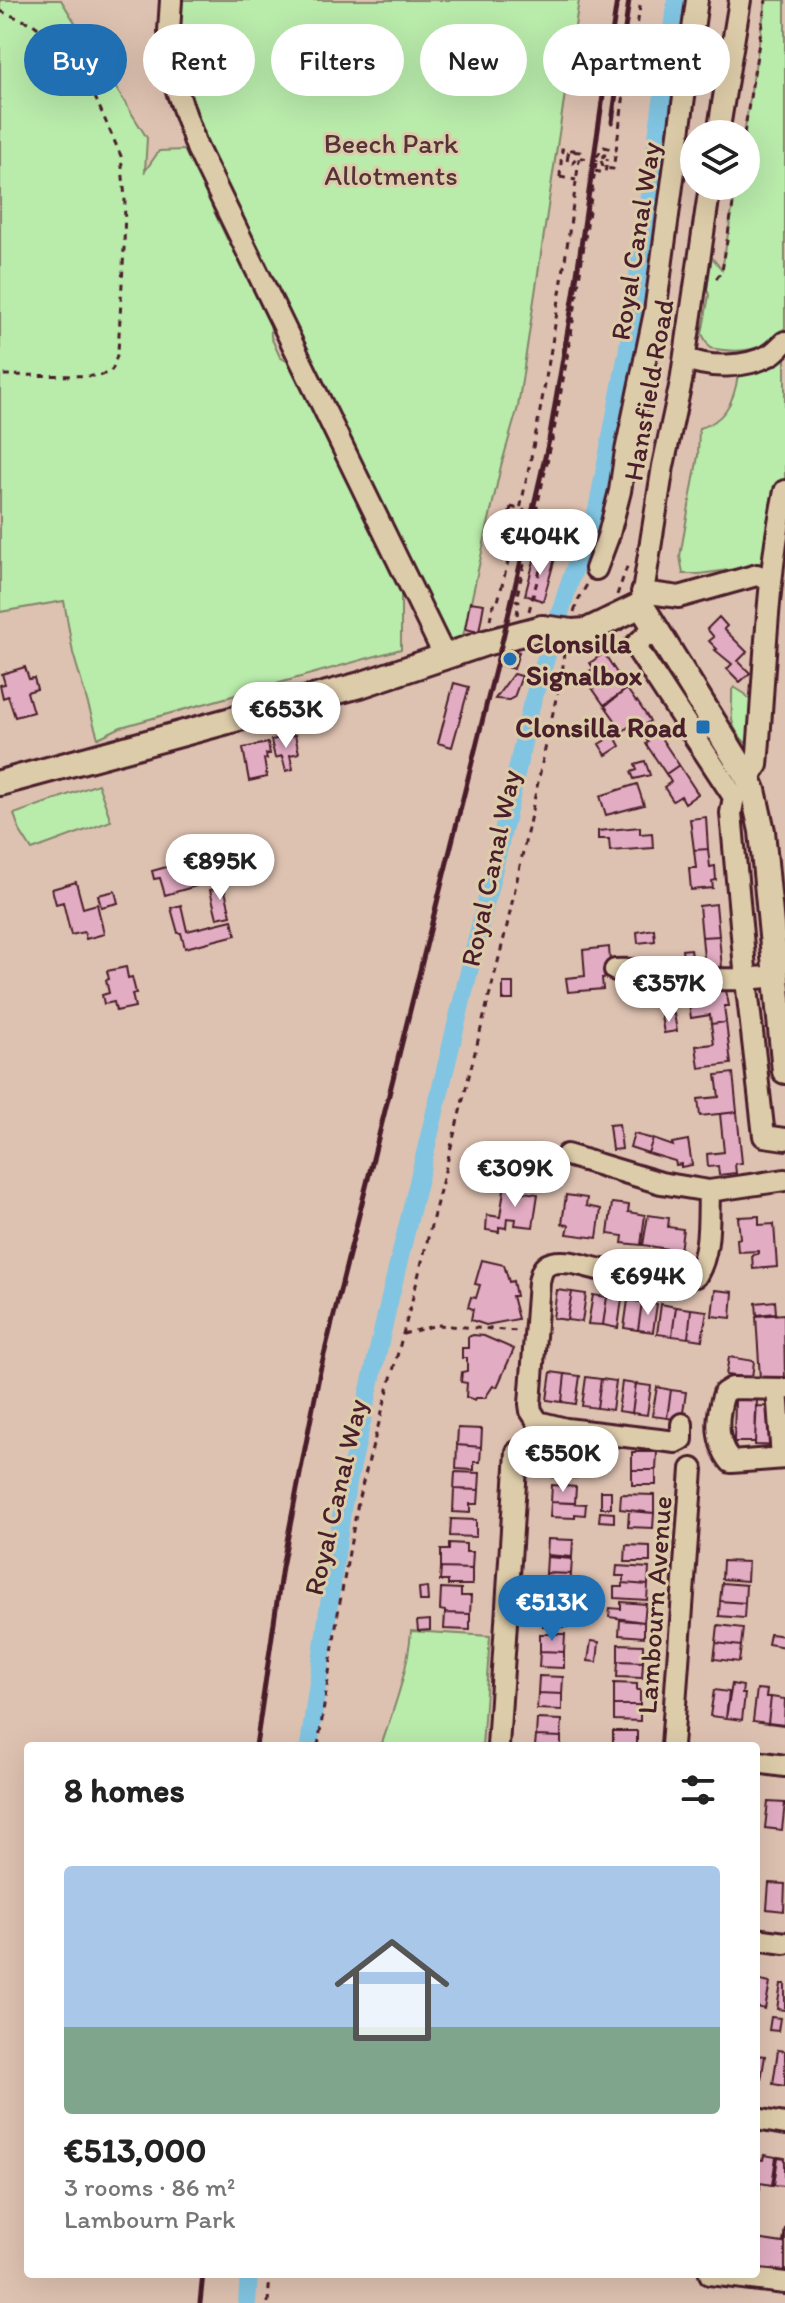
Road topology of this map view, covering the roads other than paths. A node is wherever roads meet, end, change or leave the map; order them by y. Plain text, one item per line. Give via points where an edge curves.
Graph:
1 (171, 0) edge
2 (697, 0) edge
3 (740, 0) edge
4 (720, 120) edge
5 (708, 200) edge
6 (785, 342) edge
7 (685, 358) junction
8 (785, 491) edge
9 (596, 569) road end
10 (770, 580) junction
11 (641, 598) junction
12 (445, 657) junction
13 (0, 783) edge
14 (745, 788) junction
15 (615, 970) dead end
16 (776, 976) junction
17 (746, 980) junction
18 (785, 1071) edge
19 (785, 1139) edge
20 (567, 1155) dead end
21 (785, 1180) edge
22 (709, 1191) junction
23 (781, 1389) edge
24 (682, 1424) dead end
25 (517, 1452) dead end
26 (783, 1458) edge
27 (692, 1469) dead end
28 (498, 1742) edge
29 (672, 1742) edge
30 (760, 1763) edge
31 (785, 1766) edge
32 (760, 1940) edge
33 (785, 1943) edge
34 (760, 2120) edge
35 (785, 2124) edge
36 (743, 2278) edge
37 (785, 2283) edge

1 - 12 street via 176,88 197,148
2 - 9 street, Royal Canal Way via 655,312 620,491
3 - 4 street
5 - 7 street, Hansfield Road
6 - 7 street via 770,355 749,362 699,365
7 - 11 street, Hansfield Road
8 - 10 street
10 - 11 street via 757,575 679,597
10 - 14 street via 757,765
11 - 12 main road, bridge via 587,631 542,628
11 - 14 main road via 686,700
12 - 13 main road
14 - 16 main road via 762,831
14 - 17 street via 731,813
15 - 17 street
16 - 17 street
16 - 18 main road
17 - 19 street via 764,1136
20 - 22 street via 661,1183
21 - 22 street
22 - 24 street via 705,1253 696,1276 664,1278 564,1262 542,1269 539,1282 530,1404 538,1422 676,1442 682,1439
23 - 26 street
23 - 26 street via 732,1388 724,1393 718,1426 721,1449 731,1462
25 - 28 street
27 - 29 street, Lambourn Avenue
30 - 31 street
32 - 33 street
34 - 35 street
36 - 37 street

